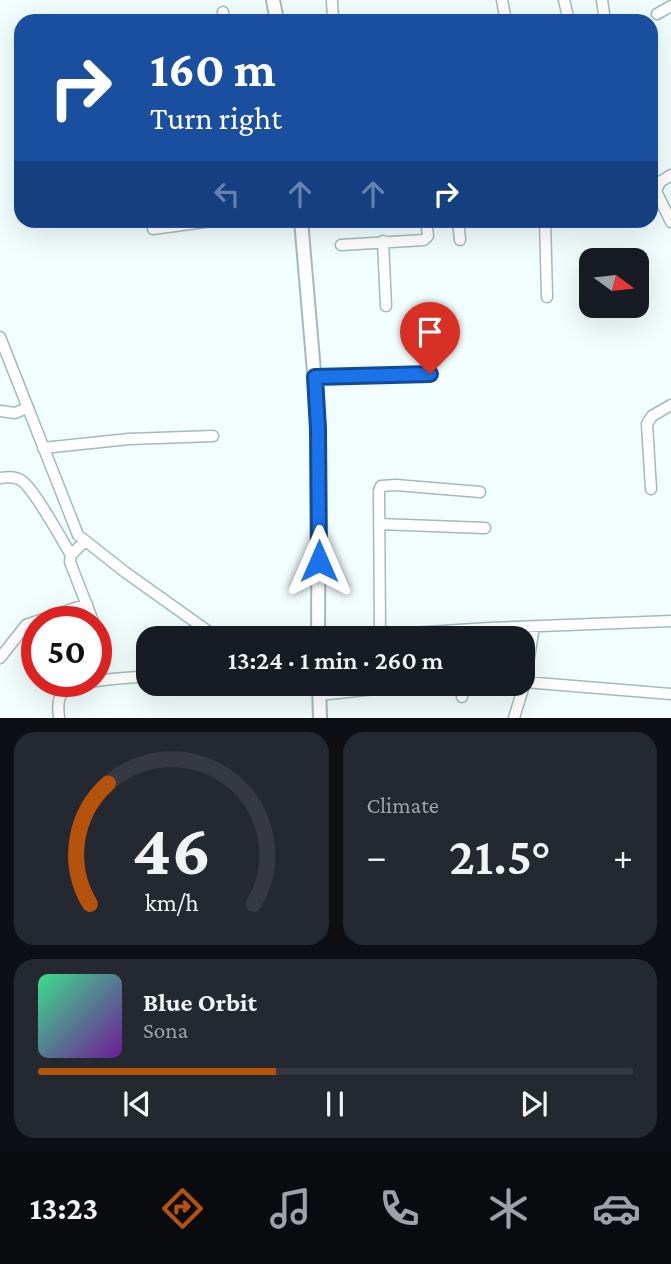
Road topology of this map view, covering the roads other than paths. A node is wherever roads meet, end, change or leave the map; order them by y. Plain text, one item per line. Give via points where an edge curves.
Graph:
1 (671, 6) edge
2 (657, 14) dead end
3 (671, 175) edge
4 (658, 186) edge
5 (658, 195) edge
6 (671, 222) edge
7 (160, 228) edge
8 (302, 228) edge
9 (427, 228) edge
10 (459, 228) edge
11 (545, 228) edge
12 (153, 229) dead end
13 (460, 240) dead end
14 (383, 242) junction
15 (341, 245) dead end
16 (547, 297) dead end
17 (386, 306) dead end
18 (0, 337) edge
19 (430, 374) dead end
20 (315, 377) junction
21 (671, 405) edge
22 (23, 410) junction
23 (0, 411) edge
24 (213, 436) dead end
25 (43, 448) junction
26 (0, 478) edge
27 (651, 489) dead end
28 (480, 492) dead end
29 (379, 524) junction
30 (485, 528) dead end
31 (84, 542) junction
32 (71, 555) junction
33 (87, 604) joint
34 (671, 621) edge
35 (201, 626) edge
36 (320, 626) edge
37 (380, 626) edge
38 (534, 626) edge
39 (0, 658) edge
40 (136, 678) edge
41 (535, 683) edge
42 (671, 694) edge
43 (319, 696) edge
44 (520, 696) edge
45 (59, 718) edge
46 (320, 718) edge
47 (514, 718) edge

1 - 2 street
3 - 4 street
5 - 6 street
7 - 12 street
8 - 20 main road
9 - 14 street via 424,240
10 - 13 street
11 - 16 street
14 - 15 street
14 - 17 street
18 - 22 street
19 - 20 street
20 - 36 main road
21 - 27 street via 652,415 647,424
22 - 23 street
22 - 25 street
24 - 25 street
25 - 31 street
26 - 32 street via 23,482
28 - 29 street via 384,485 379,491
29 - 30 street
29 - 37 street
31 - 32 street
31 - 35 street
32 - 33 street
33 - 39 street via 26,625
34 - 38 street
40 - 45 street via 68,688 59,700
41 - 42 street
43 - 46 main road
44 - 47 street

